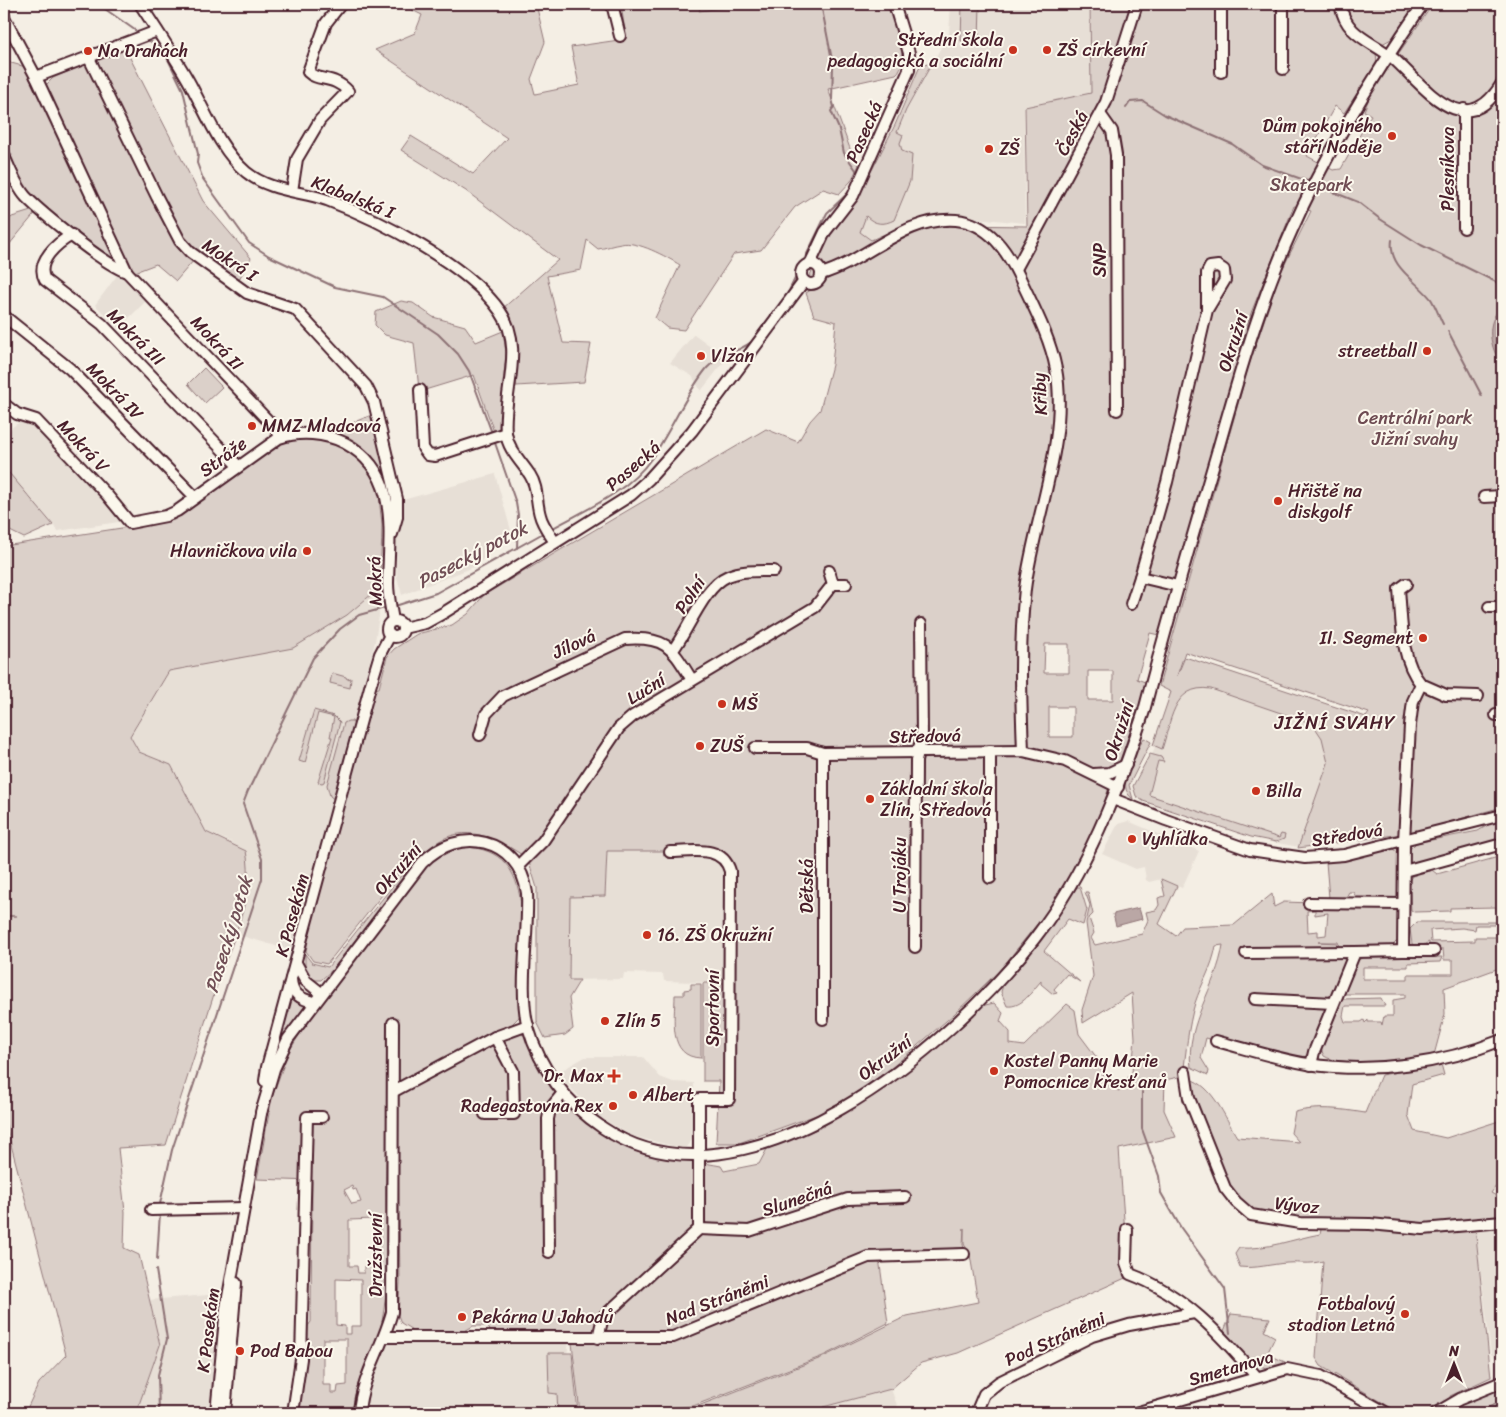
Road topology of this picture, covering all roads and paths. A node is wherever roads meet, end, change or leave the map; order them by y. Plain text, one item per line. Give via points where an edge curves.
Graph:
1 (140, 4) edge
2 (340, 4) edge
3 (612, 4) edge
4 (894, 4) edge
5 (1137, 4) edge
6 (1222, 4) edge
7 (1283, 4) edge
8 (1340, 4) edge
9 (1423, 4) edge
10 (4, 17) edge
11 (157, 31) junction
12 (620, 36) dead end
13 (1388, 55) junction
14 (88, 58) junction
15 (1283, 69) dead end
16 (1221, 72) dead end
17 (36, 78) junction
18 (1502, 83) edge
19 (1499, 96) edge
20 (1464, 110) junction
21 (1100, 114) junction
22 (4, 156) edge
23 (292, 191) junction
24 (1464, 228) dead end
25 (72, 234) junction
26 (810, 264) junction
27 (1016, 269) junction
28 (127, 272) junction
29 (821, 274) junction
30 (804, 281) junction
31 (1207, 310) dead end
32 (4, 316) edge
33 (420, 390) dead end
34 (4, 404) edge
35 (1117, 410) dead end
36 (497, 436) junction
37 (281, 437) junction
38 (238, 466) junction
39 (1502, 496) edge
40 (195, 497) junction
41 (1484, 497) dead end
42 (130, 523) joint
43 (552, 538) junction
44 (390, 540) junction
45 (774, 571) dead end
46 (829, 571) dead end
47 (1140, 577) junction
48 (833, 584) junction
49 (846, 584) dead end
50 (1406, 584) dead end
51 (1178, 586) junction
52 (1131, 604) dead end
53 (1488, 607) dead end
54 (1502, 607) edge
55 (392, 611) junction
56 (921, 624) dead end
57 (403, 628) junction
58 (390, 635) junction
59 (673, 650) junction
60 (692, 680) junction
61 (1421, 684) junction
62 (1478, 696) dead end
63 (480, 735) dead end
64 (755, 748) dead end
65 (990, 751) junction
66 (1023, 751) junction
67 (823, 753) junction
68 (918, 753) junction
69 (1126, 765) junction
70 (1092, 774) junction
71 (1118, 787) junction
72 (1113, 799) junction
73 (1502, 815) edge
74 (1404, 841) junction
75 (1502, 844) edge
76 (670, 852) dead end
77 (518, 866) junction
78 (1404, 871) junction
79 (990, 878) dead end
80 (1309, 903) dead end
81 (1404, 904) junction
82 (915, 947) dead end
83 (1403, 951) junction
84 (1434, 951) dead end
85 (1355, 952) junction
86 (1246, 953) dead end
87 (296, 963) junction
88 (291, 978) junction
89 (318, 998) junction
90 (1255, 999) dead end
91 (1333, 1003) junction
92 (823, 1019) dead end
93 (393, 1023) dead end
94 (528, 1025) junction
95 (495, 1037) junction
96 (1216, 1040) dead end
97 (1502, 1040) edge
98 (1311, 1065) junction
99 (1185, 1072) dead end
100 (394, 1091) junction
101 (563, 1093) junction
102 (261, 1113) junction
103 (485, 1114) dead end
104 (322, 1117) dead end
105 (698, 1154) junction
106 (905, 1197) dead end
107 (244, 1208) junction
108 (151, 1210) dead end
109 (1502, 1222) edge
110 (699, 1229) junction
111 (1127, 1229) dead end
112 (238, 1252) junction
113 (549, 1252) dead end
114 (964, 1254) dead end
115 (1194, 1313) junction
116 (385, 1337) junction
117 (598, 1338) junction
118 (1256, 1376) junction
119 (1502, 1382) edge
120 (216, 1413) edge
121 (224, 1413) edge
122 (293, 1413) edge
123 (360, 1413) edge
124 (976, 1413) edge
125 (1135, 1413) edge
126 (1387, 1413) edge
127 (1436, 1413) edge

1 - 11 street, Klabalská I
2 - 23 street via 326,22 308,72 312,76 333,80 348,91 320,120 298,159
3 - 12 street
4 - 26 street, Pasecká via 909,52 909,70 853,196 825,232
5 - 21 street, Česká
6 - 16 street
7 - 15 street
8 - 13 street via 1351,29
9 - 13 street, Okružní
10 - 17 street
11 - 14 street
11 - 23 street, Klabalská I via 232,156 264,183
13 - 20 street via 1434,98 1444,105
13 - 51 street, Okružní via 1328,159 1269,284
14 - 17 street
14 - 44 street, Mokrá I via 180,241 190,252 247,293 295,309 366,386 374,402 397,499 397,517
17 - 28 street, Mokrá II
18 - 19 street
19 - 20 street
20 - 24 street, Plesníkova
21 - 27 street, Česká
21 - 35 street, SNP via 1112,131 1116,155
22 - 25 street, Mokrá II via 25,196
23 - 36 street, Klabalská I via 326,200 393,230 455,268 495,306 508,329 512,352
25 - 28 street, Mokrá II via 111,264
25 - 38 street, Mokrá III via 60,242 43,265 45,280 102,324
26 - 29 street via 819,268
26 - 30 street, Pasecká via 801,272
27 - 29 street, Křiby via 991,235 978,226 950,220 901,233
27 - 66 street, Křiby via 1043,327 1056,369 1058,411 1056,441 1028,567 1023,639
28 - 37 street, Mokrá II
29 - 30 street via 813,284
30 - 43 street, Pasecká via 666,462 631,495
31 - 47 street via 1167,482
32 - 40 street, Mokrá IV via 70,369
33 - 36 street via 423,448 428,455 435,456
34 - 42 street, Mokrá V via 17,414 36,420
36 - 43 street, Klabalská I via 512,451 534,484 540,514
37 - 38 street, Stráže via 269,442
37 - 44 street, Stráže via 323,436 341,441 362,454 377,474 386,494
38 - 40 street, Stráže
39 - 41 street
40 - 42 street, Stráže via 172,514
43 - 57 street, Pasecká via 445,612 425,623
44 - 55 street, Mokrá via 388,584
45 - 59 street, Polní via 738,572 719,581
46 - 48 street
47 - 51 street
47 - 52 street
48 - 49 street
48 - 60 street, Luční via 815,607
50 - 61 street via 1399,589 1406,655
51 - 69 street, Okružní
53 - 54 street
55 - 57 street
55 - 58 street, Mokrá via 387,628
56 - 68 street, U Trojáku via 922,736
57 - 58 street, Pasecká via 398,637
58 - 87 street, K Pasekám via 380,654 370,687
59 - 60 street
59 - 63 street, Jílová via 643,639 616,642 503,696 486,714
60 - 77 street, Luční via 619,728 543,841
61 - 62 street via 1446,695
61 - 74 street via 1412,708
64 - 67 street, Středová via 807,748
65 - 66 street, Středová
65 - 68 street, Středová
65 - 79 street
66 - 70 street, Středová via 1065,762
67 - 68 street, Středová
67 - 92 street, Dětská
68 - 82 street, U Trojáku
69 - 70 street via 1109,773
69 - 71 street, Okružní
70 - 71 street, Středová
71 - 72 street, Okružní
72 - 74 street, Středová via 1250,850 1282,856 1344,855
72 - 105 street, Okružní via 1090,850 1052,915 1016,961 951,1027 878,1085 799,1132 743,1151
73 - 74 street, Středová
74 - 78 street
75 - 78 street
76 - 105 street, Sportovní via 712,852 721,855 730,871 729,1099 699,1099
77 - 89 street, Okružní via 499,848 481,841 457,842 438,849 422,863
77 - 94 street, Okružní via 525,882 527,899 525,975
78 - 81 street
80 - 81 street
81 - 83 street
83 - 84 street
83 - 85 street
85 - 86 street
85 - 91 street
87 - 88 street, K Pasekám
87 - 89 street
88 - 89 street via 297,995
88 - 102 street, K Pasekám via 267,1067
89 - 102 street, Okružní via 280,1054
90 - 91 street
91 - 98 street
93 - 100 street, Družstevní
94 - 95 street
94 - 101 street, Okružní via 543,1063
95 - 100 street
95 - 103 street via 513,1071 514,1114
96 - 98 street
97 - 98 street via 1426,1062 1368,1067
99 - 109 street, Vývoz via 1189,1098 1225,1188 1251,1214 1300,1223 1423,1229
100 - 116 street, Družstevní via 392,1312
101 - 105 street, Okružní via 594,1122 623,1139 656,1150
101 - 113 street via 550,1109 548,1119
102 - 107 street, K Pasekám
104 - 122 street via 307,1117 301,1359
105 - 110 street
106 - 110 street, Slunečná via 848,1199 749,1231
107 - 108 street
107 - 112 street, K Pasekám
110 - 117 street via 609,1311 602,1320
111 - 115 street via 1126,1263 1130,1274 1181,1300
112 - 120 street, K Pasekám via 226,1308
112 - 121 street, K Pasekám
114 - 117 street, Nad Stráněmi via 868,1258 678,1336
115 - 118 street via 1222,1335
115 - 124 street, Pod Stráněmi via 1129,1325 1092,1336 999,1382 984,1394
116 - 117 street, Nad Stráněmi
116 - 123 street, Družstevní via 365,1383
118 - 125 street, Smetanova
118 - 126 street, Smetanova via 1287,1370 1311,1373
119 - 127 street

